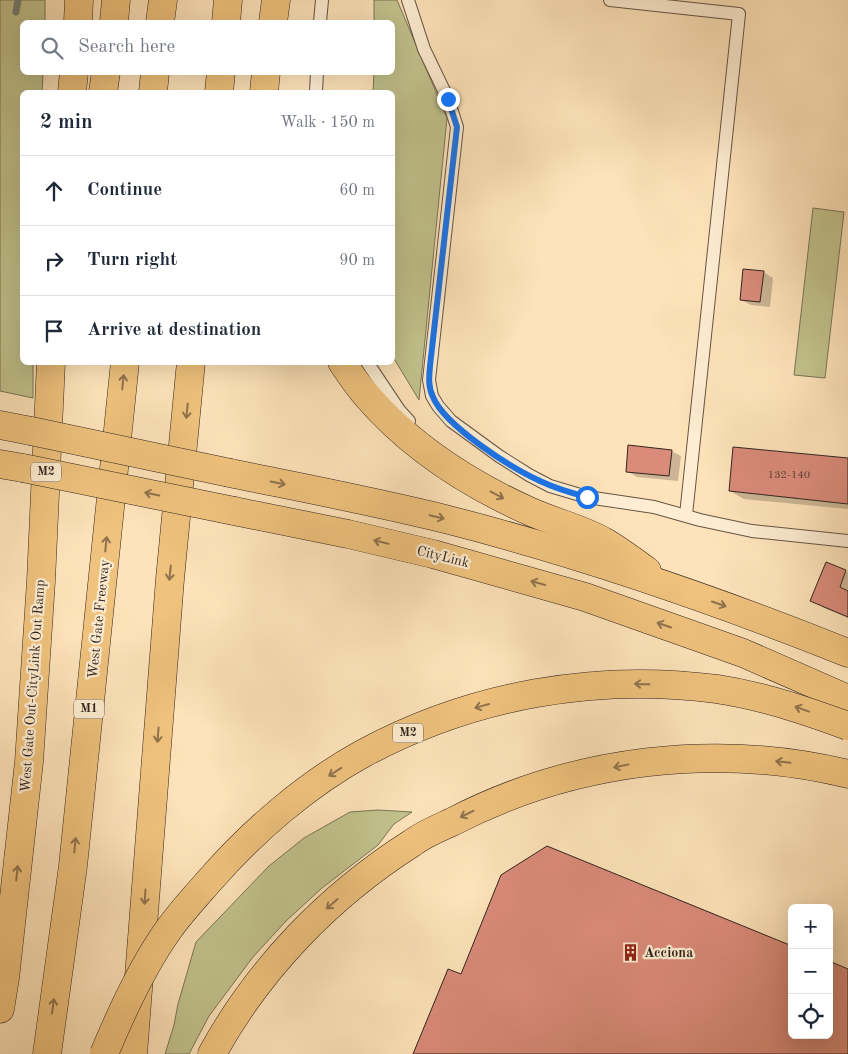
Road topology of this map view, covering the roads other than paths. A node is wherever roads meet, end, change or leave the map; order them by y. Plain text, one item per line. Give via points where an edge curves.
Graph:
1 (79, 0) edge
2 (116, 0) edge
3 (163, 0) edge
4 (228, 0) edge
5 (276, 0) edge
6 (322, 0) edge
7 (408, 0) edge
8 (610, 0) edge
9 (78, 20) edge
10 (114, 20) edge
11 (160, 20) edge
12 (226, 20) edge
13 (273, 20) edge
14 (320, 20) edge
15 (74, 75) edge
16 (106, 75) edge
17 (155, 75) edge
18 (221, 75) edge
19 (266, 75) edge
20 (317, 75) edge
21 (72, 90) edge
22 (104, 90) edge
23 (153, 90) edge
24 (219, 90) edge
25 (264, 90) edge
26 (316, 90) edge
27 (51, 365) edge
28 (69, 365) edge
29 (125, 365) edge
30 (192, 365) edge
31 (344, 365) edge
32 (369, 365) edge
33 (0, 425) edge
34 (12, 466) edge
35 (470, 481) junction
36 (686, 516) junction
37 (848, 541) edge
38 (600, 552) junction
39 (41, 581) junction
40 (848, 653) edge
41 (848, 699) edge
42 (848, 726) edge
43 (848, 774) edge
44 (0, 1009) edge
45 (47, 1054) edge
46 (104, 1054) edge
47 (133, 1054) edge
48 (212, 1054) edge

1 - 9 highway
2 - 10 highway
3 - 11 highway
4 - 12 highway
5 - 13 highway
6 - 14 lane
7 - 36 lane via 424,49 448,99 457,127 429,380 432,396 451,421 528,475 550,486 587,497 654,507
8 - 36 lane via 739,14
15 - 21 highway
16 - 22 highway
17 - 23 highway
18 - 24 highway
19 - 25 highway
20 - 26 lane
27 - 39 highway, West Gate Out-CityLink Out Ramp / M2
28 - 39 highway
45 -> 29 highway, West Gate Freeway / M1 via 73,866
30 -> 47 highway via 170,579
31 - 35 highway via 389,419 417,444
32 - 35 lane via 399,410
33 -> 38 highway, bridge
41 -> 34 highway, CityLink / M2, bridge via 743,653 585,597 500,572 348,534
35 -> 38 highway
36 - 37 lane via 752,531
38 -> 40 highway via 673,589
44 -> 39 highway, West Gate Out-CityLink Out Ramp via 29,762
42 -> 46 highway, M2, bridge via 789,704 717,689 621,684 566,687 514,697 455,713 407,733 364,754 320,782 282,810 234,853 169,929 140,978
43 -> 48 highway via 760,760 635,763 547,782 468,813 413,842 319,915 271,966

